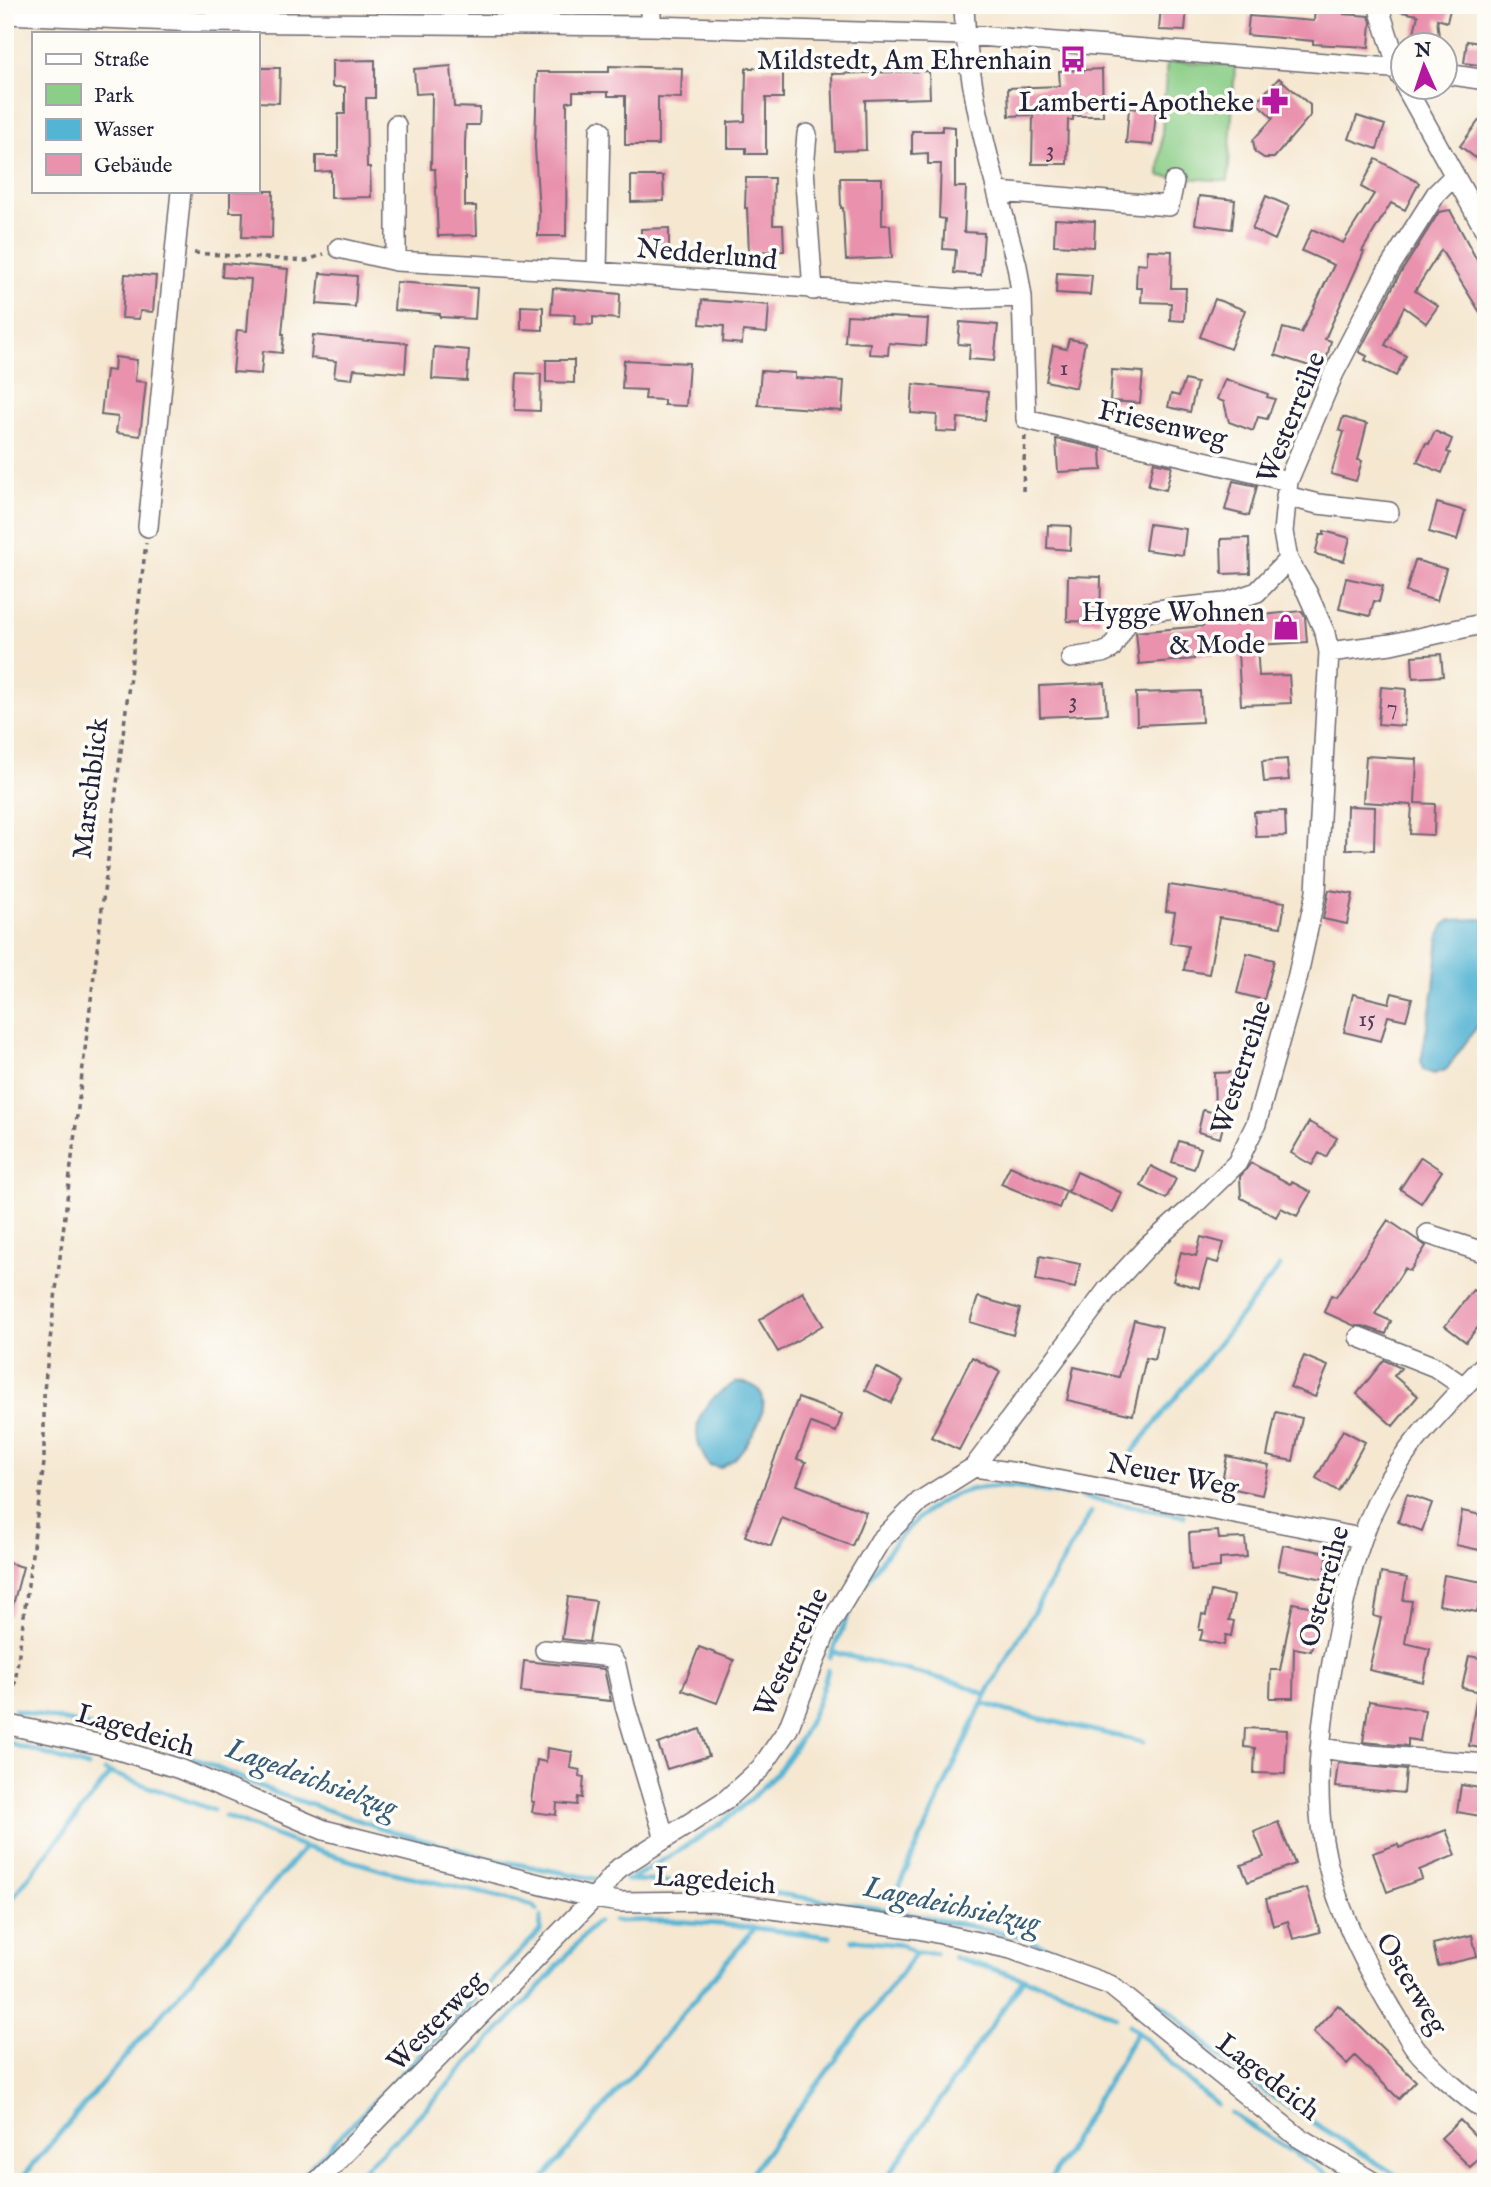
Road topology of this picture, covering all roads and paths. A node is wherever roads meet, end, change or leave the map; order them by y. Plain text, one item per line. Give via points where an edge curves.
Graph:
1 (651, 5) edge
2 (964, 5) edge
3 (1378, 5) edge
4 (5, 14) edge
5 (395, 14) edge
6 (651, 26) junction
7 (198, 28) edge
8 (965, 35) junction
9 (1390, 40) edge
10 (1390, 72) edge
11 (1460, 76) edge
12 (1486, 79) edge
13 (1414, 102) edge
14 (396, 125) dead end
15 (600, 130) dead end
16 (807, 134) dead end
17 (1454, 176) junction
18 (1174, 182) dead end
19 (181, 192) edge
20 (998, 192) junction
21 (1486, 233) edge
22 (339, 248) joint
23 (174, 252) junction
24 (396, 261) junction
25 (597, 272) junction
26 (813, 290) junction
27 (1021, 297) junction
28 (1026, 419) junction
29 (1287, 488) junction
30 (1023, 491) dead end
31 (1389, 512) dead end
32 (148, 527) joint
33 (1288, 560) junction
34 (1486, 623) edge
35 (1329, 652) junction
36 (1070, 658) dead end
37 (1428, 1234) dead end
38 (1486, 1254) edge
39 (1359, 1337) dead end
40 (1486, 1363) edge
41 (1464, 1387) junction
42 (974, 1467) junction
43 (1361, 1538) junction
44 (545, 1650) dead end
45 (7, 1724) edge
46 (1320, 1748) junction
47 (1486, 1764) edge
48 (665, 1839) junction
49 (1327, 1860) joint
50 (594, 1898) junction
51 (1486, 2112) edge
52 (317, 2182) edge
53 (1373, 2182) edge

1 - 6 street
2 - 8 street
3 - 9 street
4 - 7 street
5 - 6 street
5 - 7 street
6 - 8 street
8 - 10 street
8 - 20 street
11 - 12 street
13 - 17 street
14 - 24 street
15 - 25 street, Nedderlund
16 - 26 street, Nedderlund via 804,169
17 - 21 street
17 - 29 street, Westerreihe via 1436,194 1386,273 1334,373
18 - 20 street via 1169,206
19 - 23 street
20 - 27 street
22 - 23 path via 306,261
22 - 24 street, Nedderlund
23 - 32 street
24 - 25 street, Nedderlund
25 - 26 street, Nedderlund
26 - 27 street, Nedderlund via 957,299
27 - 28 street
28 - 29 street, Friesenweg
28 - 30 path
29 - 31 street, Friesenweg via 1318,504
29 - 33 street, Westerreihe via 1283,531
32 - 45 path, Marschblick via 44,1390 44,1463
33 - 35 street, Westerreihe via 1307,592
33 - 36 street via 1257,592 1225,603 1138,614 1111,649
34 - 35 street via 1391,645
35 - 42 street, Westerreihe via 1316,892 1256,1124 1237,1163 1107,1290
37 - 38 street
39 - 41 street via 1435,1367
40 - 41 street, Osterreihe
41 - 43 street, Osterreihe via 1413,1446 1384,1489
42 - 43 street, Neuer Weg
42 - 48 street, Westerreihe via 920,1501 880,1541 828,1628 788,1729 761,1768 726,1800
43 - 46 street, Osterreihe via 1329,1676
44 - 48 street via 611,1657
45 - 50 street, Lagedeich via 102,1745 180,1769 324,1830
46 - 47 street
46 - 49 street, Osterreihe
48 - 50 street, Westerreihe via 619,1868
49 - 51 street, Osterweg via 1348,1928 1416,2049
50 - 52 street, Westerweg
50 - 53 street, Lagedeich via 713,1901 918,1929 1024,1953 1110,1985 1298,2137

